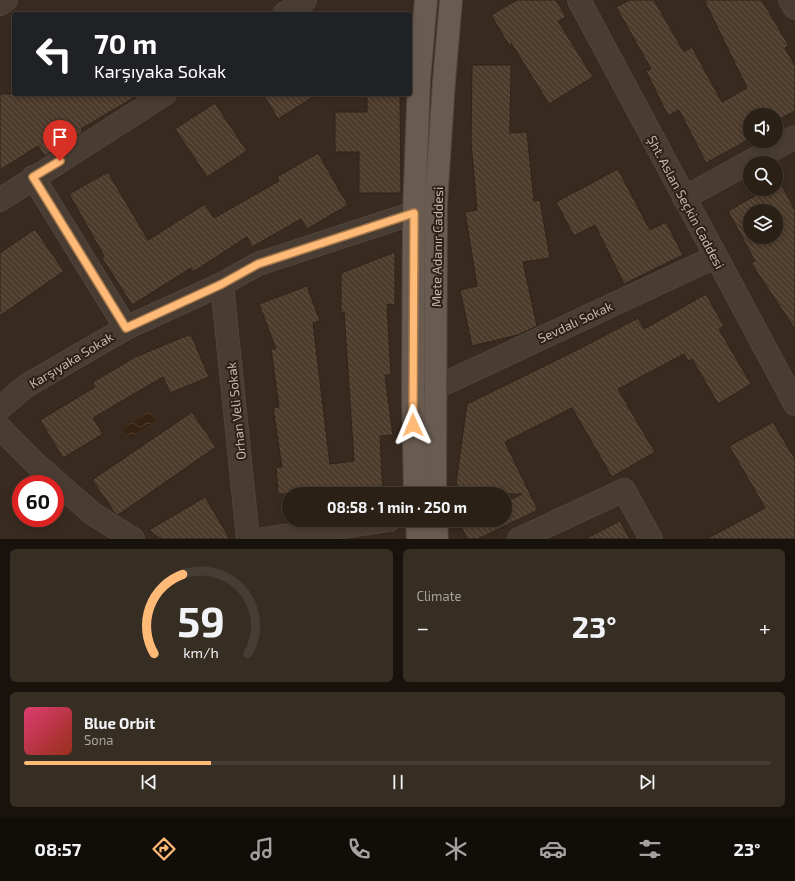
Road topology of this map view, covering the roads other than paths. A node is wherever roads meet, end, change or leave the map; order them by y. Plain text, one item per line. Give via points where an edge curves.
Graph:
1 (6, 0) edge
2 (305, 0) edge
3 (426, 0) edge
4 (451, 0) edge
5 (579, 0) edge
6 (790, 0) edge
7 (0, 4) edge
8 (795, 8) edge
9 (287, 12) edge
10 (162, 96) edge
11 (795, 137) edge
12 (33, 177) junction
13 (684, 198) junction
14 (0, 200) edge
15 (414, 213) junction
16 (715, 257) junction
17 (222, 284) junction
18 (126, 328) junction
19 (435, 388) junction
20 (793, 393) edge
21 (0, 408) edge
22 (0, 428) edge
23 (415, 487) edge
24 (435, 487) edge
25 (343, 527) edge
26 (417, 527) edge
27 (436, 527) edge
28 (133, 539) edge
29 (248, 539) edge
30 (263, 539) edge
31 (418, 539) edge
32 (437, 539) edge
33 (520, 539) edge
34 (651, 539) edge

1 - 7 street
2 - 9 street
3 - 15 main road, Mete Adanır Caddesi via 419,80
4 - 19 main road, Mete Adanır Caddesi via 436,202
5 - 13 street, Şht. Aslan Seçkin Caddesi
6 - 8 street
10 - 12 street
11 - 13 street
12 - 14 street
12 - 18 street
13 - 16 street, Şht. Aslan Seçkin Caddesi
15 - 17 street, Karşıyaka Sokak via 258,264
15 - 23 main road, Mete Adanır Caddesi
16 - 19 street, Sevdalı Sokak
16 - 20 street, Şht. Aslan Seçkin Caddesi
17 - 18 street, Karşıyaka Sokak
17 - 29 street, Orhan Veli Sokak
18 - 21 street, Karşıyaka Sokak via 26,386
19 - 24 main road, Mete Adanır Caddesi
22 - 28 street via 93,514
25 - 30 street
26 - 31 main road
27 - 32 main road
33 - 34 street via 624,490

